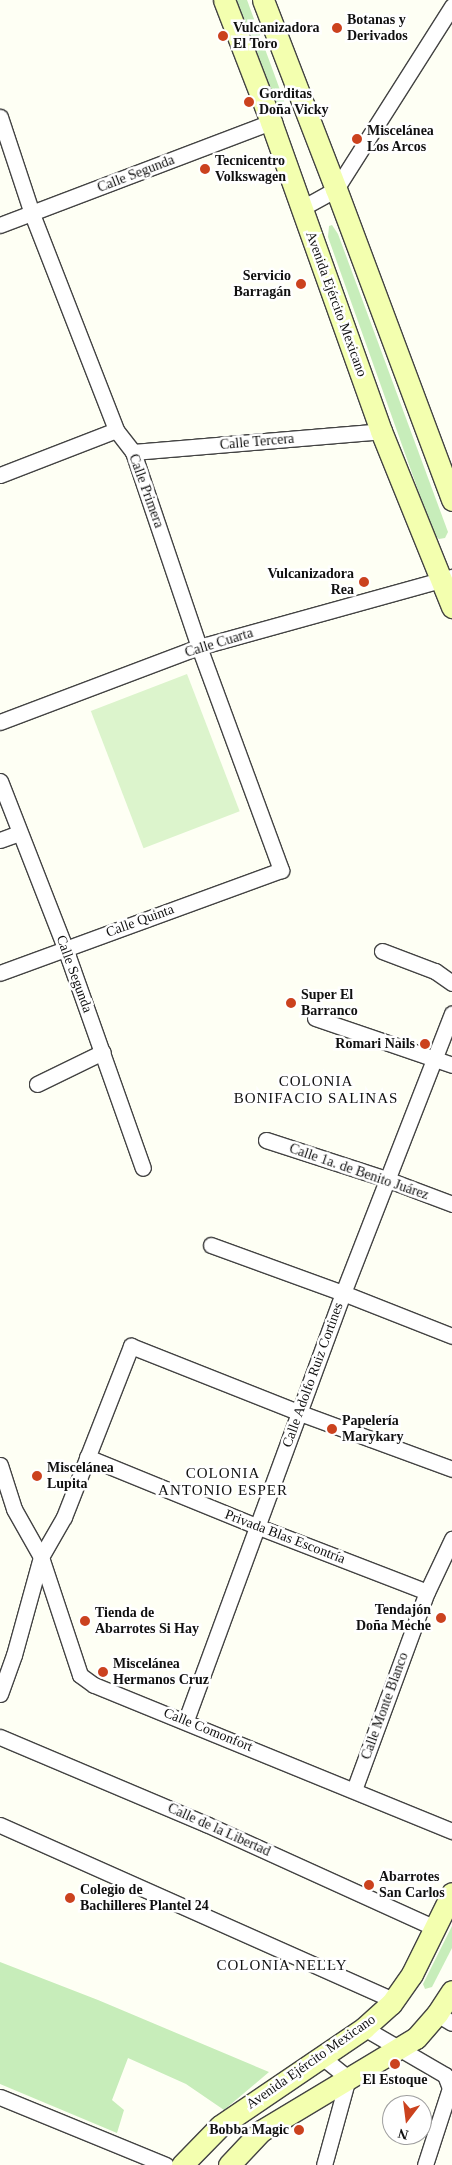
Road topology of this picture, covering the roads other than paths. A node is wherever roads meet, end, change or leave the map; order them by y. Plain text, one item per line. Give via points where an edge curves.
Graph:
1 (224, 0) edge
2 (262, 0) edge
3 (452, 6) edge
4 (0, 117) edge
5 (271, 122) junction
6 (336, 189) junction
7 (302, 208) junction
8 (32, 214) junction
9 (0, 225) edge
10 (116, 430) junction
11 (381, 431) junction
12 (134, 452) junction
13 (0, 476) edge
14 (452, 500) edge
15 (447, 577) edge
16 (452, 607) edge
17 (199, 647) junction
18 (0, 722) edge
19 (0, 781) edge
20 (19, 833) junction
21 (0, 840) edge
22 (281, 870) joint
23 (66, 948) junction
24 (382, 951) dead end
25 (0, 973) edge
26 (452, 983) edge
27 (452, 1014) edge
28 (315, 1018) dead end
29 (103, 1052) junction
30 (435, 1059) junction
31 (452, 1065) edge
32 (38, 1084) dead end
33 (266, 1140) dead end
34 (143, 1168) dead end
35 (386, 1179) junction
36 (452, 1204) edge
37 (211, 1245) dead end
38 (343, 1293) junction
39 (452, 1336) edge
40 (300, 1413) junction
41 (87, 1457) junction
42 (0, 1464) edge
43 (452, 1470) edge
44 (7, 1507) edge
45 (256, 1526) junction
46 (452, 1539) edge
47 (41, 1557) junction
48 (428, 1592) junction
49 (7, 1652) edge
50 (0, 1694) edge
51 (186, 1720) junction
52 (0, 1737) edge
53 (354, 1790) junction
54 (0, 1825) edge
55 (452, 1830) edge
56 (452, 1893) edge
57 (435, 1928) junction
58 (452, 1990) edge
59 (393, 2000) junction
60 (444, 2019) edge
61 (364, 2028) junction
62 (396, 2049) junction
63 (322, 2057) junction
64 (348, 2078) junction
65 (0, 2097) edge
66 (166, 2165) edge
67 (182, 2165) edge
68 (229, 2165) edge
69 (324, 2165) edge
70 (425, 2165) edge

1 - 5 main road, Avenida Ejército Mexicano
2 - 6 main road
3 - 6 street
4 - 8 street, Calle Primera
5 - 7 main road, Avenida Ejército Mexicano
5 - 8 street, Calle Segunda
6 - 7 street
6 - 14 main road
7 - 11 main road, Avenida Ejército Mexicano
8 - 9 street, Calle Segunda
8 - 10 street, Calle Primera
10 - 12 street, Calle Primera
10 - 13 street
11 - 12 street, Calle Tercera
11 - 15 main road, Avenida Ejército Mexicano
12 - 17 street, Calle Primera
15 - 16 main road, Avenida Ejército Mexicano
15 - 17 street, Calle Cuarta
17 - 18 street, Calle Cuarta
17 - 22 street, Calle Primera
19 - 20 street, Calle Segunda
20 - 21 street
20 - 23 street, Calle Segunda
22 - 23 street, Calle Quinta
23 - 25 street, Calle Quinta
23 - 29 street, Calle Segunda
24 - 26 street via 435,972
27 - 30 street, Calle Adolfo Ruiz Cortines
28 - 30 street
29 - 32 street
29 - 34 street, Calle Segunda
30 - 31 street
30 - 35 street, Calle Adolfo Ruiz Cortines
33 - 35 street, Calle 1a. de Benito Juárez
35 - 36 street, Calle 1a. de Benito Juárez
35 - 38 street, Calle Adolfo Ruiz Cortines
37 - 38 street
38 - 39 street
38 - 40 street, Calle Adolfo Ruiz Cortines
40 - 41 street via 131,1346
40 - 43 street
40 - 45 street, Calle Adolfo Ruiz Cortines
41 - 45 street, Privada Blas Escontría
41 - 47 street via 64,1517
42 - 44 street
44 - 47 street
45 - 48 street, Privada Blas Escontría
45 - 51 street, Calle Adolfo Ruiz Cortines
46 - 48 street, Calle Monte Blanco
47 - 49 street
47 - 51 street, Calle Comonfort via 80,1675 94,1685
48 - 53 street, Calle Monte Blanco
49 - 50 street
51 - 53 street, Calle Comonfort
52 - 57 street, Calle de la Libertad via 206,1824
53 - 55 street, Calle Comonfort
54 - 59 street
56 - 57 main road, Avenida Ejército Mexicano
57 - 59 main road, Avenida Ejército Mexicano via 412,1974
58 - 60 main road, Avenida Ejército Mexicano
59 - 61 main road, Avenida Ejército Mexicano
60 - 62 main road, Avenida Ejército Mexicano
61 - 62 street
61 - 63 main road, Avenida Ejército Mexicano
62 - 64 main road, Avenida Ejército Mexicano
62 - 70 street via 445,2075 450,2088
63 - 64 street
63 - 67 main road, Avenida Ejército Mexicano via 220,2126
64 - 68 main road, Avenida Ejército Mexicano via 261,2131
64 - 69 street
65 - 66 street

